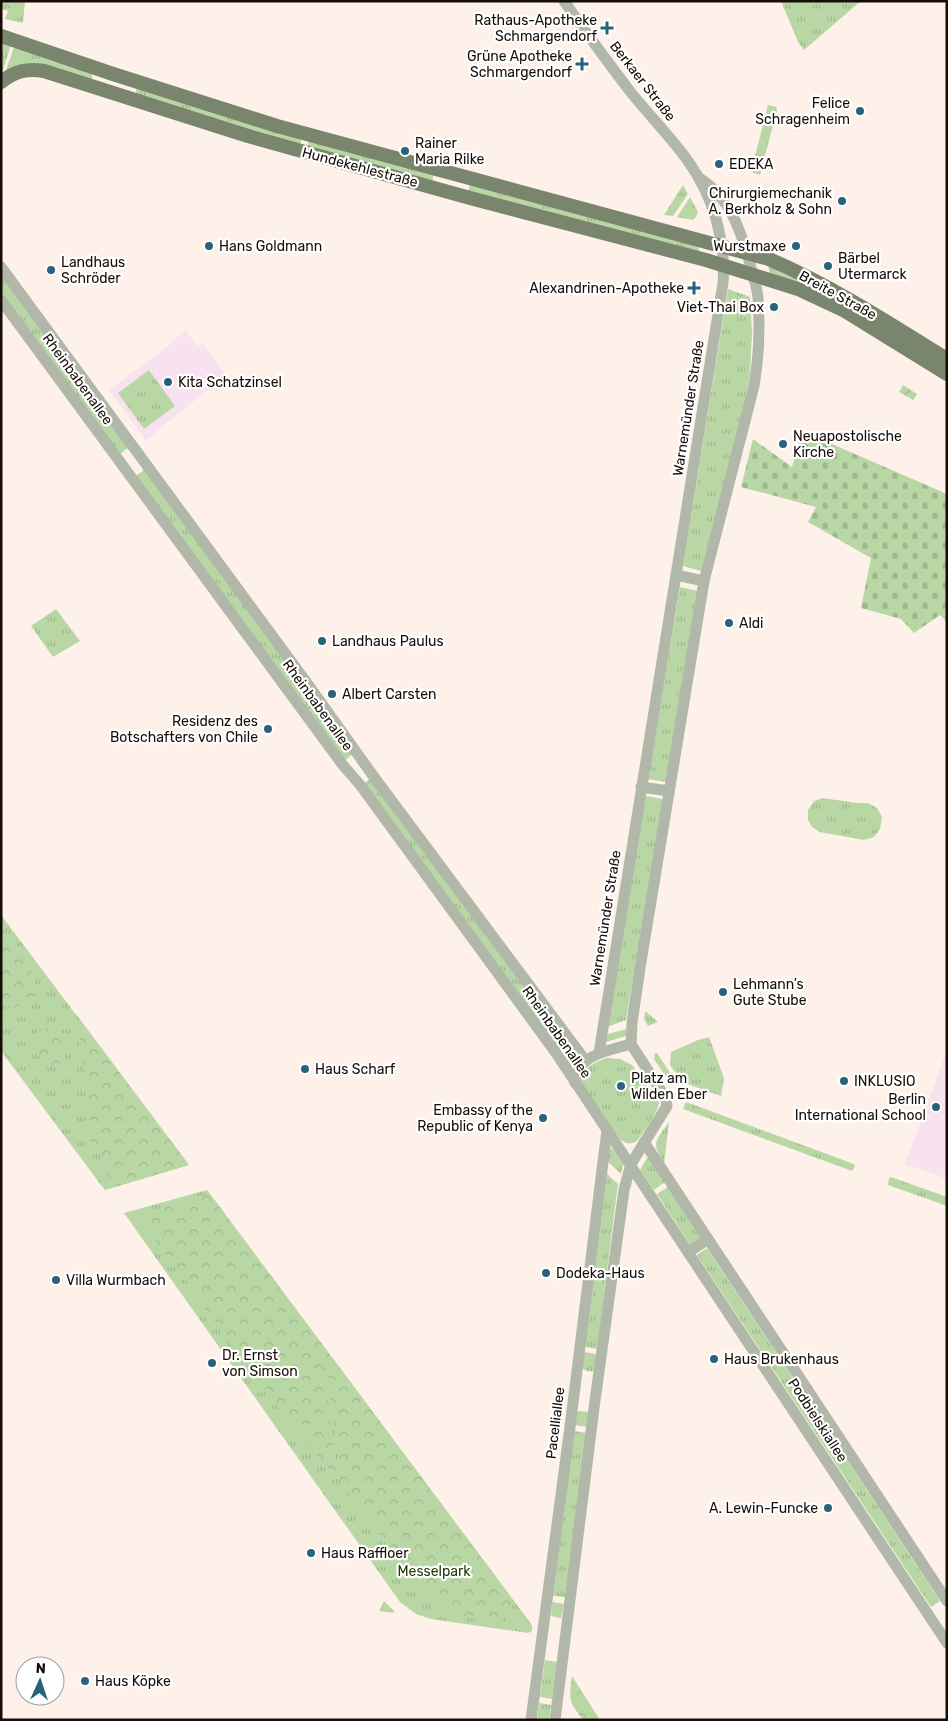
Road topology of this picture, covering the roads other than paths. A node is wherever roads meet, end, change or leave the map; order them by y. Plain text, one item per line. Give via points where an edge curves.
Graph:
1 (564, 1) edge
2 (1, 36) edge
3 (1, 82) edge
4 (699, 178) junction
5 (723, 246) junction
6 (747, 252) junction
7 (724, 266) junction
8 (1, 267) edge
9 (753, 275) junction
10 (1, 300) edge
11 (947, 360) edge
12 (947, 374) edge
13 (676, 575) junction
14 (704, 581) junction
15 (641, 787) junction
16 (670, 791) junction
17 (631, 1044) junction
18 (599, 1053) junction
19 (585, 1060) junction
20 (575, 1083) junction
21 (607, 1130) junction
22 (644, 1142) junction
23 (631, 1164) junction
24 (708, 1239) junction
25 (689, 1252) junction
26 (947, 1601) edge
27 (947, 1644) edge
28 (531, 1720) edge
29 (555, 1720) edge

1 - 4 street, Berkaer Straße
2 - 5 main road, Hundekehlestraße via 278,126
3 - 7 main road, Hundekehlestraße via 22,70 44,71 302,151
4 - 5 street, Berkaer Straße
4 - 6 street, Berkaer Straße via 724,201
5 - 6 main road, Breite Straße
5 - 7 street, Warnemünder Straße
6 - 9 street, Berkaer Straße
6 - 11 main road, Breite Straße via 780,264 849,298
7 - 9 main road, Breite Straße
7 - 13 street, Warnemünder Straße
8 - 19 street, Rheinbabenallee
9 - 12 main road, Breite Straße via 828,302
9 - 14 street via 758,295 757,370
10 - 20 street, Rheinbabenallee via 556,1052
13 - 14 street
13 - 15 street, Warnemünder Straße
14 - 16 street
15 - 16 street
15 - 18 street, Warnemünder Straße
16 - 17 street via 638,977
17 - 18 street
17 - 22 street via 666,1102 665,1110
18 - 19 street
19 - 20 street
20 - 21 street, Rheinbabenallee
21 - 23 street
21 - 28 street, Pacelliallee
22 - 23 street
22 - 24 street, Podbielskiallee
23 - 25 street, Podbielskiallee
23 - 29 street via 618,1232
24 - 25 street
24 - 26 street, Podbielskiallee
25 - 27 street, Podbielskiallee

